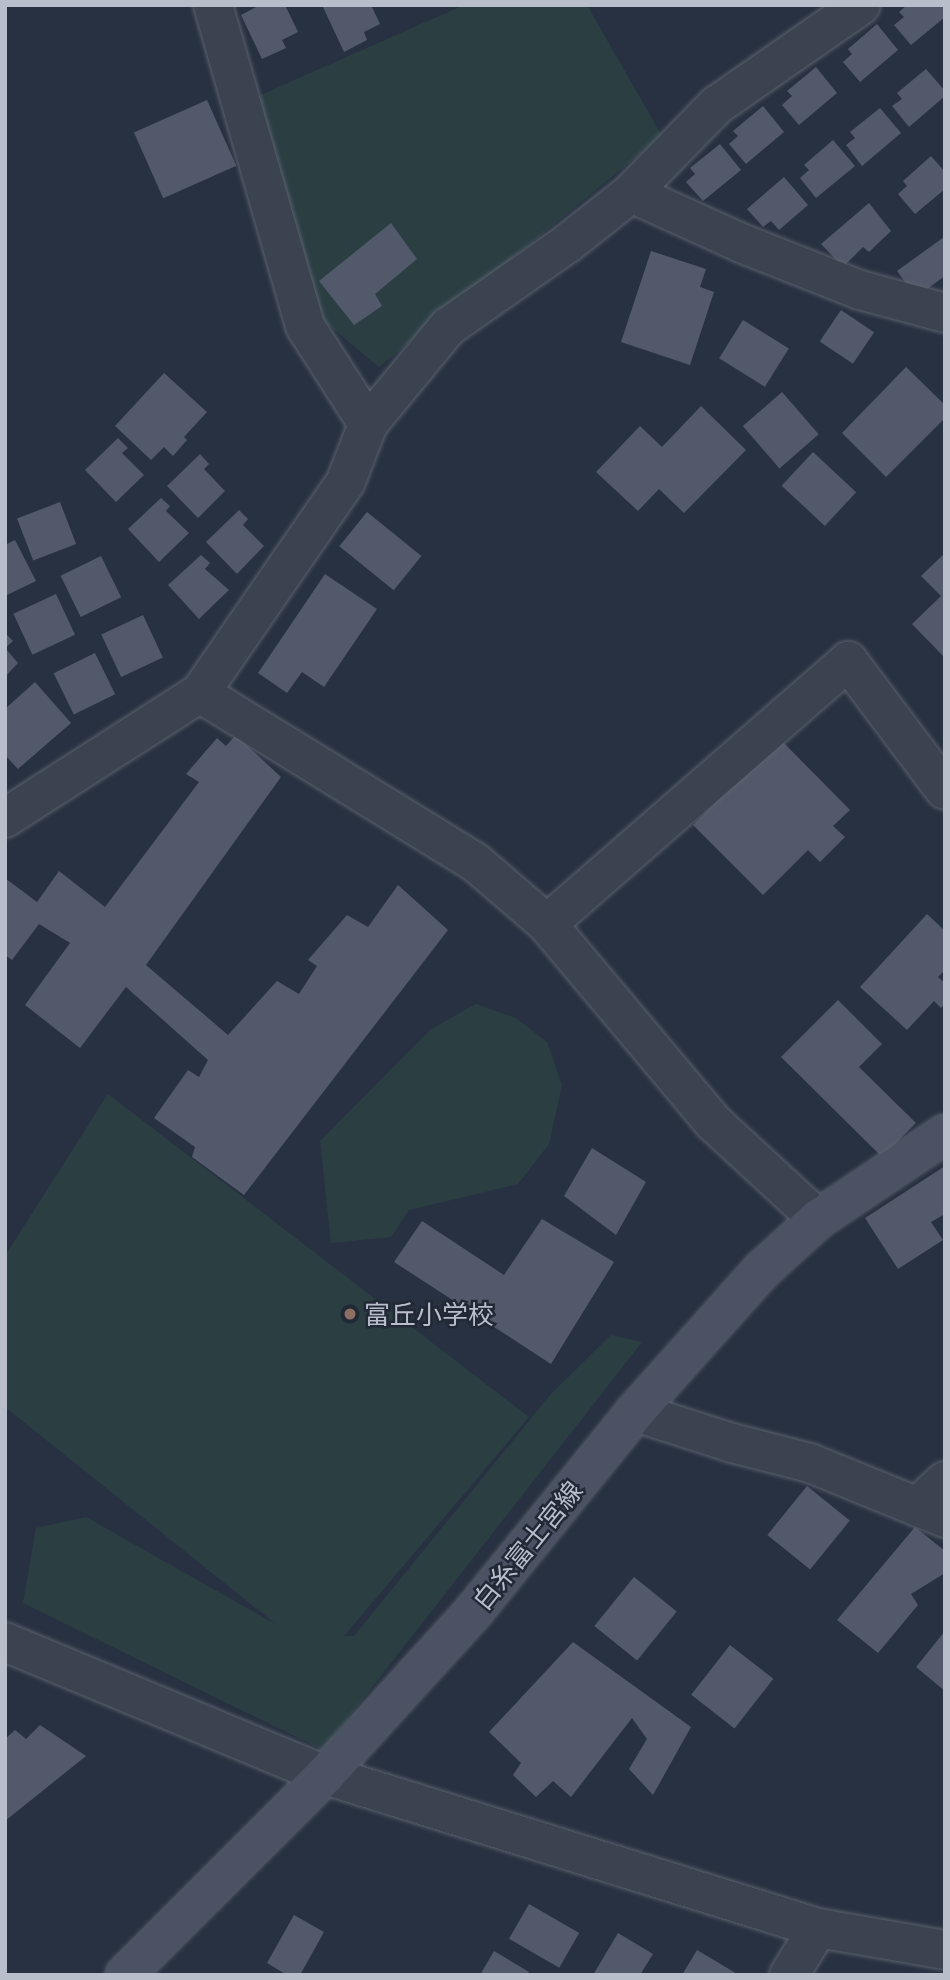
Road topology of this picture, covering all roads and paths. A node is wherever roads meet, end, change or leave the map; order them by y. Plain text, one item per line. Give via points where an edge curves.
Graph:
1 (213, 5) edge
2 (861, 5) edge
3 (631, 193) junction
4 (945, 313) edge
5 (368, 424) junction
6 (200, 693) junction
7 (945, 790) edge
8 (5, 818) edge
9 (547, 924) junction
10 (945, 1134) edge
11 (818, 1219) junction
12 (635, 1412) junction
13 (945, 1481) edge
14 (931, 1513) edge
15 (5, 1642) edge
16 (325, 1775) junction
17 (818, 1928) junction
18 (945, 1950) edge
19 (125, 1975) edge
20 (789, 1975) edge

1 - 5 street via 305,326
2 - 3 street via 717,105
3 - 4 street via 860,290
3 - 5 street via 447,327
5 - 6 street via 346,481
6 - 8 street
6 - 9 street via 475,862
7 - 9 street via 848,661
9 - 11 street via 713,1122
10 - 11 main road, 白糸富士宮線
11 - 12 main road, 白糸富士宮線 via 762,1270
12 - 14 street via 810,1463
12 - 16 main road, 白糸富士宮線 via 474,1611
13 - 14 street
15 - 16 street
16 - 17 street
16 - 19 main road, 白糸富士宮線
17 - 18 street
17 - 20 street

